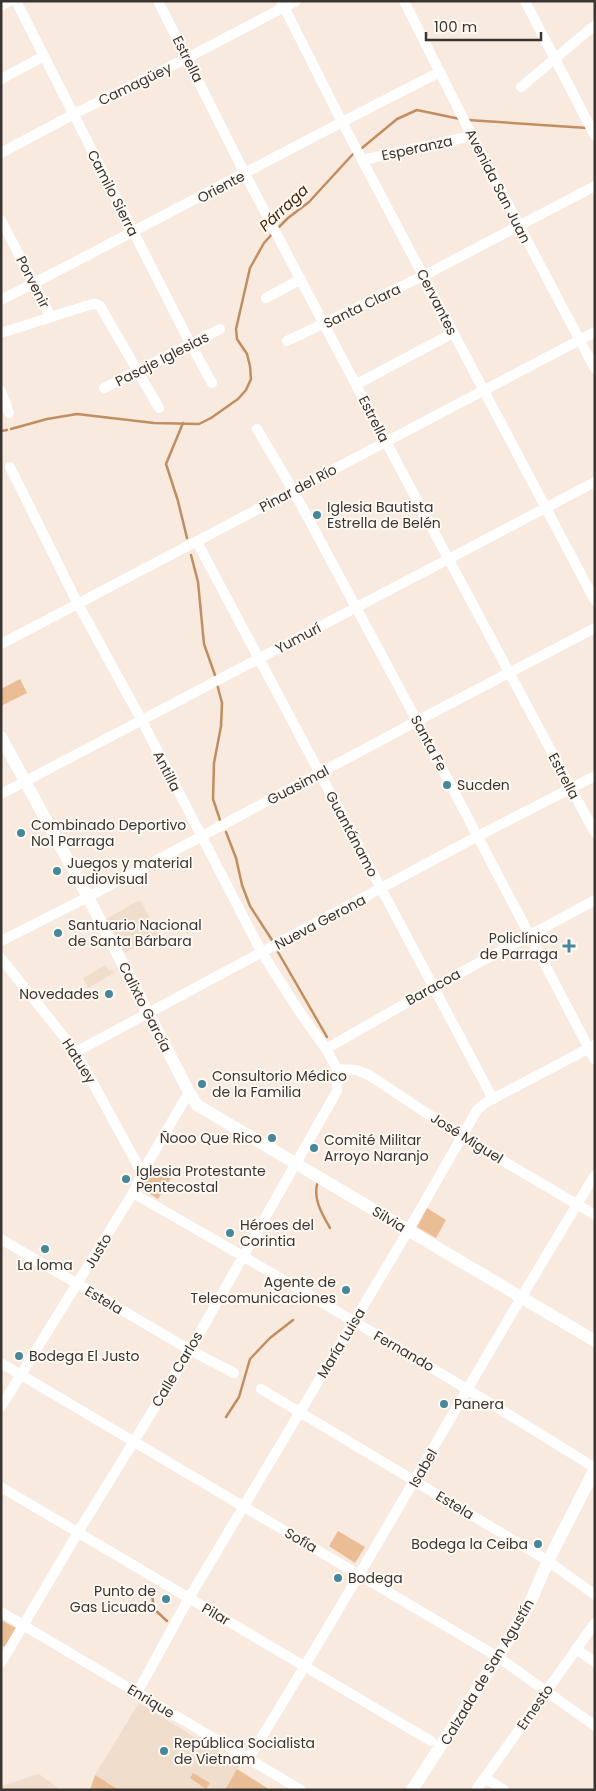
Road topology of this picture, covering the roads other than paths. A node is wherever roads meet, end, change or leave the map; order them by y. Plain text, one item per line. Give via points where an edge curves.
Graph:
1 (9, 1) edge
2 (16, 1) edge
3 (158, 1) edge
4 (296, 1) edge
5 (404, 1) edge
6 (525, 1) edge
7 (283, 4) edge
8 (1, 6) edge
9 (595, 25) edge
10 (44, 56) junction
11 (187, 58) junction
12 (555, 58) junction
13 (440, 72) junction
14 (1, 79) edge
15 (521, 87) dead end
16 (74, 114) junction
17 (342, 122) junction
18 (470, 132) junction
19 (595, 136) edge
20 (359, 153) junction
21 (1, 154) edge
22 (245, 174) junction
23 (595, 186) edge
24 (1, 220) edge
25 (519, 226) junction
26 (133, 233) junction
27 (424, 276) junction
28 (301, 279) junction
29 (34, 283) junction
30 (266, 298) dead end
31 (1, 300) edge
32 (51, 317) junction
33 (325, 324) junction
34 (220, 329) dead end
35 (595, 332) edge
36 (1, 333) edge
37 (453, 333) junction
38 (579, 340) junction
39 (287, 341) dead end
40 (190, 343) junction
41 (595, 369) edge
42 (136, 371) junction
43 (212, 383) dead end
44 (357, 384) junction
45 (104, 388) dead end
46 (483, 390) junction
47 (1, 391) edge
48 (159, 408) dead end
49 (9, 413) dead end
50 (257, 429) dead end
51 (386, 442) junction
52 (10, 467) dead end
53 (595, 482) edge
54 (293, 490) junction
55 (546, 508) junction
56 (198, 542) junction
57 (448, 558) junction
58 (595, 601) edge
59 (78, 604) junction
60 (355, 607) junction
61 (595, 628) edge
62 (1, 644) edge
63 (260, 658) junction
64 (510, 673) junction
65 (141, 719) junction
66 (417, 721) junction
67 (1, 738) edge
68 (320, 773) junction
69 (595, 776) edge
70 (25, 781) junction
71 (571, 788) junction
72 (1, 794) edge
73 (595, 833) edge
74 (478, 836) junction
75 (201, 837) junction
76 (382, 889) junction
77 (88, 898) junction
78 (595, 900) edge
79 (529, 934) junction
80 (1, 941) edge
81 (262, 953) junction
82 (1, 958) edge
83 (434, 987) junction
84 (149, 1013) junction
85 (591, 1046) edge
86 (326, 1049) junction
87 (74, 1053) junction
88 (595, 1060) edge
89 (337, 1069) junction
90 (188, 1092) junction
91 (493, 1099) junction
92 (461, 1136) junction
93 (296, 1162) junction
94 (142, 1173) junction
95 (595, 1176) edge
96 (133, 1194) junction
97 (577, 1204) junction
98 (595, 1215) edge
99 (408, 1231) junction
100 (1, 1239) edge
101 (243, 1256) junction
102 (78, 1284) junction
103 (522, 1297) junction
104 (353, 1322) junction
105 (595, 1342) edge
106 (190, 1350) junction
107 (1, 1362) edge
108 (234, 1373) dead end
109 (21, 1375) junction
110 (261, 1389) dead end
111 (468, 1389) junction
112 (1, 1407) edge
113 (299, 1412) junction
114 (134, 1440) junction
115 (595, 1469) edge
116 (415, 1481) junction
117 (1, 1487) edge
118 (243, 1506) junction
119 (77, 1533) junction
120 (548, 1561) junction
121 (359, 1574) junction
122 (595, 1595) edge
123 (189, 1598) junction
124 (1, 1612) edge
125 (595, 1623) edge
126 (24, 1625) junction
127 (576, 1649) junction
128 (498, 1656) junction
129 (595, 1662) edge
130 (1, 1663) edge
131 (306, 1666) junction
132 (546, 1691) junction
133 (136, 1693) junction
134 (595, 1726) edge
135 (438, 1747) junction
136 (248, 1759) junction
137 (485, 1778) junction
138 (301, 1790) edge
139 (412, 1790) edge
140 (476, 1790) edge
141 (504, 1790) edge

1 - 8 street
2 - 10 street, Camilo Sierra
3 - 11 street, Estrella
4 - 7 street, Camagüey
5 - 13 street, Avenida San Juan
6 - 12 street
7 - 11 street, Camagüey
7 - 17 street, Cervantes
9 - 12 street
10 - 14 street
10 - 16 street, Camilo Sierra
11 - 16 street, Camagüey
11 - 22 street, Estrella
12 - 15 street
12 - 19 street
13 - 17 street, Oriente
13 - 18 street, Avenida San Juan
16 - 21 street, Camagüey
16 - 26 street, Camilo Sierra
17 - 20 street, Cervantes
17 - 22 street, Oriente
18 - 20 street, Esperanza
18 - 25 street, Avenida San Juan
20 - 27 street, Cervantes
22 - 26 street, Oriente
22 - 28 street, Estrella
23 - 25 street, Santa Clara
24 - 29 street, Porvenir
25 - 27 street, Santa Clara
25 - 38 street, Avenida San Juan
26 - 29 street, Oriente
26 - 40 street, Camilo Sierra
27 - 33 street, Santa Clara
27 - 37 street, Cervantes
28 - 30 street
28 - 33 street, Estrella
29 - 31 street, Oriente
29 - 32 street, Porvenir
32 - 36 street
32 - 42 street via 89,305 100,306
33 - 39 street, Santa Clara
33 - 44 street, Estrella
34 - 40 street, Pasaje Iglesias
35 - 38 street, Pinar del Río
37 - 44 street
37 - 46 street, Cervantes
38 - 41 street, Avenida San Juan
38 - 46 street, Pinar del Río
40 - 42 street, Pasaje Iglesias
40 - 43 street, Camilo Sierra
42 - 45 street, Pasaje Iglesias
42 - 48 street
44 - 51 street, Estrella
46 - 51 street, Pinar del Río
46 - 55 street, Cervantes
47 - 49 street
50 - 54 street, Santa Fe
51 - 54 street, Pinar del Río
51 - 57 street, Estrella
52 - 59 street, Antilla
53 - 55 street, Yumurí
54 - 56 street, Pinar del Río
54 - 60 street, Santa Fe
55 - 57 street, Yumurí
55 - 58 street, Cervantes
56 - 59 street, Pinar del Río
56 - 63 street, Guantánamo
57 - 60 street, Yumurí
57 - 64 street, Estrella
59 - 62 street, Pinar del Río
59 - 65 street, Antilla
60 - 63 street, Yumurí
60 - 66 street, Santa Fe
61 - 64 street, Guasimal
63 - 65 street, Yumurí
63 - 68 street, Guantánamo
64 - 66 street, Guasimal
64 - 71 street, Estrella
65 - 70 street, Yumurí
65 - 75 street, Antilla
66 - 68 street, Guasimal
66 - 74 street, Santa Fe
67 - 70 main road, Calixto García
68 - 75 street, Guasimal
68 - 76 street, Guantánamo
69 - 71 street, Nueva Gerona
70 - 72 street, Yumurí
70 - 77 main road, Calixto García
71 - 73 street, Estrella
71 - 74 street, Nueva Gerona
74 - 76 street, Nueva Gerona
74 - 79 street, Santa Fe
75 - 77 street, Guasimal
75 - 81 street, Antilla
76 - 81 street, Nueva Gerona
76 - 83 street, Guantánamo
77 - 80 street, Guasimal
77 - 84 main road, Calixto García
78 - 79 street, Baracoa
79 - 83 street, Baracoa
79 - 85 street, Santa Fe
81 - 84 street, Nueva Gerona
81 - 86 street, Antilla
82 - 87 street, Hatuey
83 - 86 street, Baracoa
83 - 91 street, Guantánamo
84 - 87 street, Nueva Gerona
84 - 90 main road, Calixto García
85 - 88 street, Santa Fe
85 - 91 street, María Luisa
86 - 89 street, Antilla
87 - 94 street, Hatuey
89 - 92 street, José Miguel via 356,1070 369,1075
89 - 93 street, Calle Carlos via 337,1091
90 - 93 main road, Silvia via 197,1104
90 - 94 street, Justo
91 - 92 street, María Luisa via 480,1106
92 - 97 street, José Miguel
92 - 99 street, María Luisa
93 - 99 main road, Silvia
93 - 101 street, Calle Carlos
94 - 96 street, Justo
95 - 97 street, Isabel
96 - 101 street, Fernando
96 - 102 street, Justo
97 - 98 street, José Miguel
97 - 103 street, Isabel
99 - 103 main road, Silvia
99 - 104 street, María Luisa
100 - 102 street, Estela
101 - 104 street, Fernando
101 - 106 street, Calle Carlos
102 - 106 street, Estela
102 - 109 street, Justo
103 - 105 main road, Silvia
103 - 111 street, Isabel
104 - 111 street, Fernando
104 - 113 street, María Luisa
106 - 108 street, Estela
106 - 114 street, Calle Carlos
107 - 109 street, Sofía
109 - 112 street, Justo
109 - 114 street, Sofía
110 - 113 street, Estela
111 - 115 street, Fernando
111 - 116 street, Isabel
113 - 116 street, Estela
113 - 118 street, María Luisa
114 - 118 street, Sofía
114 - 119 street, Calle Carlos
115 - 120 main road, Calzada de San Agustín
116 - 120 street, Estela
116 - 121 street, Isabel
117 - 119 street, Pilar
118 - 121 street, Sofía
118 - 123 street, María Luisa
119 - 123 street, Pilar
119 - 126 street, Calle Carlos
120 - 122 street, Estela
120 - 128 main road, Calzada de San Agustín via 529,1605
121 - 128 street, Sofía
121 - 131 street, Isabel
123 - 131 street, Pilar
123 - 133 street, María Luisa
124 - 126 street, Enrique
125 - 127 street, Ernesto
126 - 130 street, Calle Carlos
126 - 133 street, Enrique
127 - 129 street
127 - 132 street, Ernesto
128 - 132 street, Sofía
128 - 135 main road, Calzada de San Agustín
131 - 135 street, Pilar
131 - 136 street, Isabel
132 - 134 street, Sofía
132 - 137 street, Ernesto
133 - 136 street, Enrique
135 - 139 main road, Calzada de San Agustín
136 - 138 street, Enrique
137 - 140 street, Ernesto
137 - 141 street

